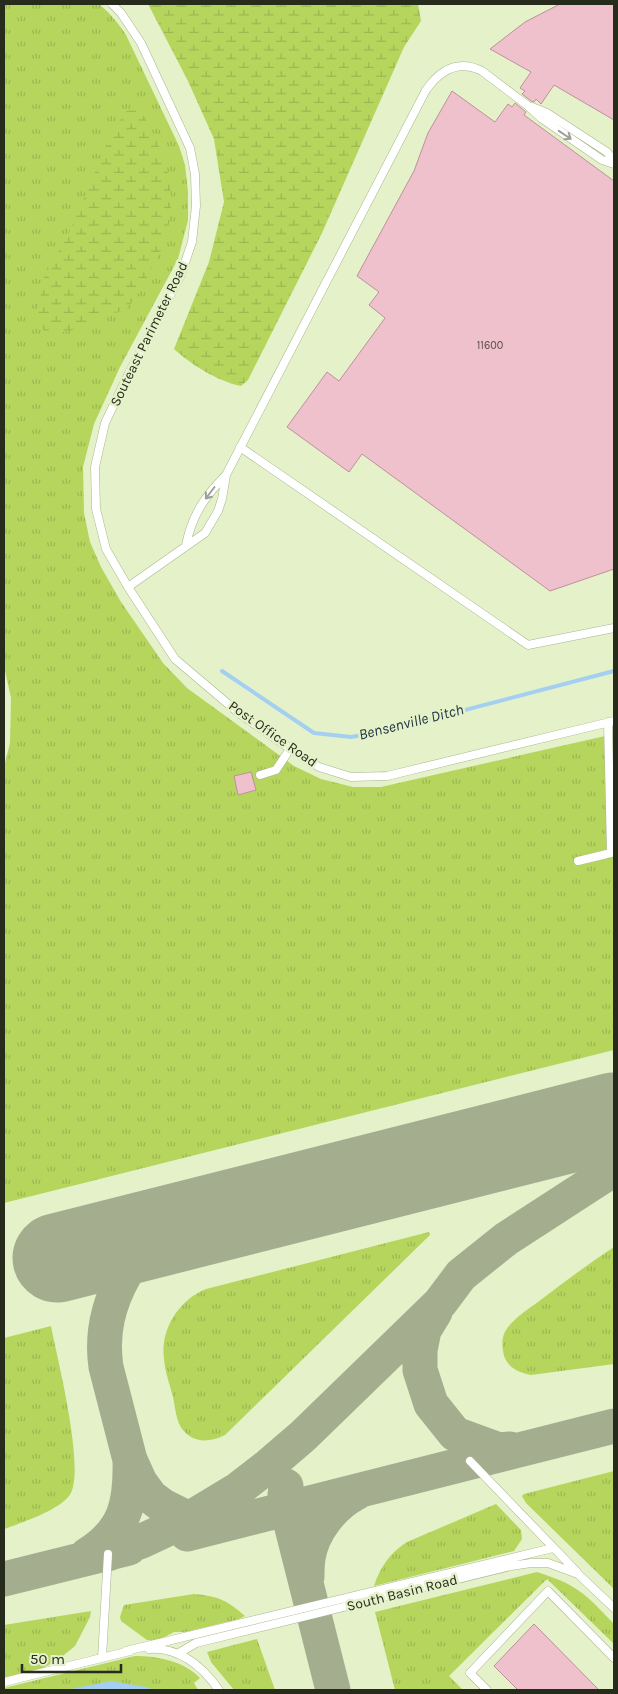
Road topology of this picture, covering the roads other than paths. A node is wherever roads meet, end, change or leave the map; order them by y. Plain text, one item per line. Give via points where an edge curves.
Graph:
1 (112, 4) edge
2 (614, 163) edge
3 (240, 447) junction
4 (226, 475) junction
5 (186, 545) junction
6 (128, 587) junction
7 (614, 628) edge
8 (611, 721) edge
9 (290, 749) junction
10 (260, 775) dead end
11 (578, 861) dead end
12 (470, 1461) dead end
13 (553, 1548) junction
14 (108, 1554) dead end
15 (578, 1574) junction
16 (614, 1608) edge
17 (126, 1651) junction
18 (179, 1652) junction
19 (102, 1658) junction
20 (614, 1658) edge
21 (4, 1682) edge
22 (219, 1690) edge
23 (487, 1690) edge

1 - 6 lane, Souteast Parimeter Road via 141,43 190,148 196,206 192,242 180,277 105,424 95,467 96,509 106,549
2 - 3 lane via 602,160 541,118 482,71 474,67 454,66 444,70 434,79 417,108
3 - 4 lane
3 - 7 lane via 528,645
4 -> 5 lane via 209,492 196,513
4 - 5 lane via 218,511 205,533
5 - 6 lane
6 - 9 lane, Post Office Road via 175,659 240,714
8 - 9 lane, Post Office Road via 387,776 350,777 319,767
8 - 11 lane via 611,853
9 - 10 lane via 276,770
12 - 13 lane
13 - 15 lane
13 - 17 lane
14 - 19 lane
15 - 16 lane, South Basin Road
15 - 18 lane, South Basin Road via 548,1563 511,1566 196,1643
17 - 18 lane via 157,1649
17 - 19 lane
18 - 22 lane
19 - 21 lane
20 - 23 lane via 548,1591 470,1674

